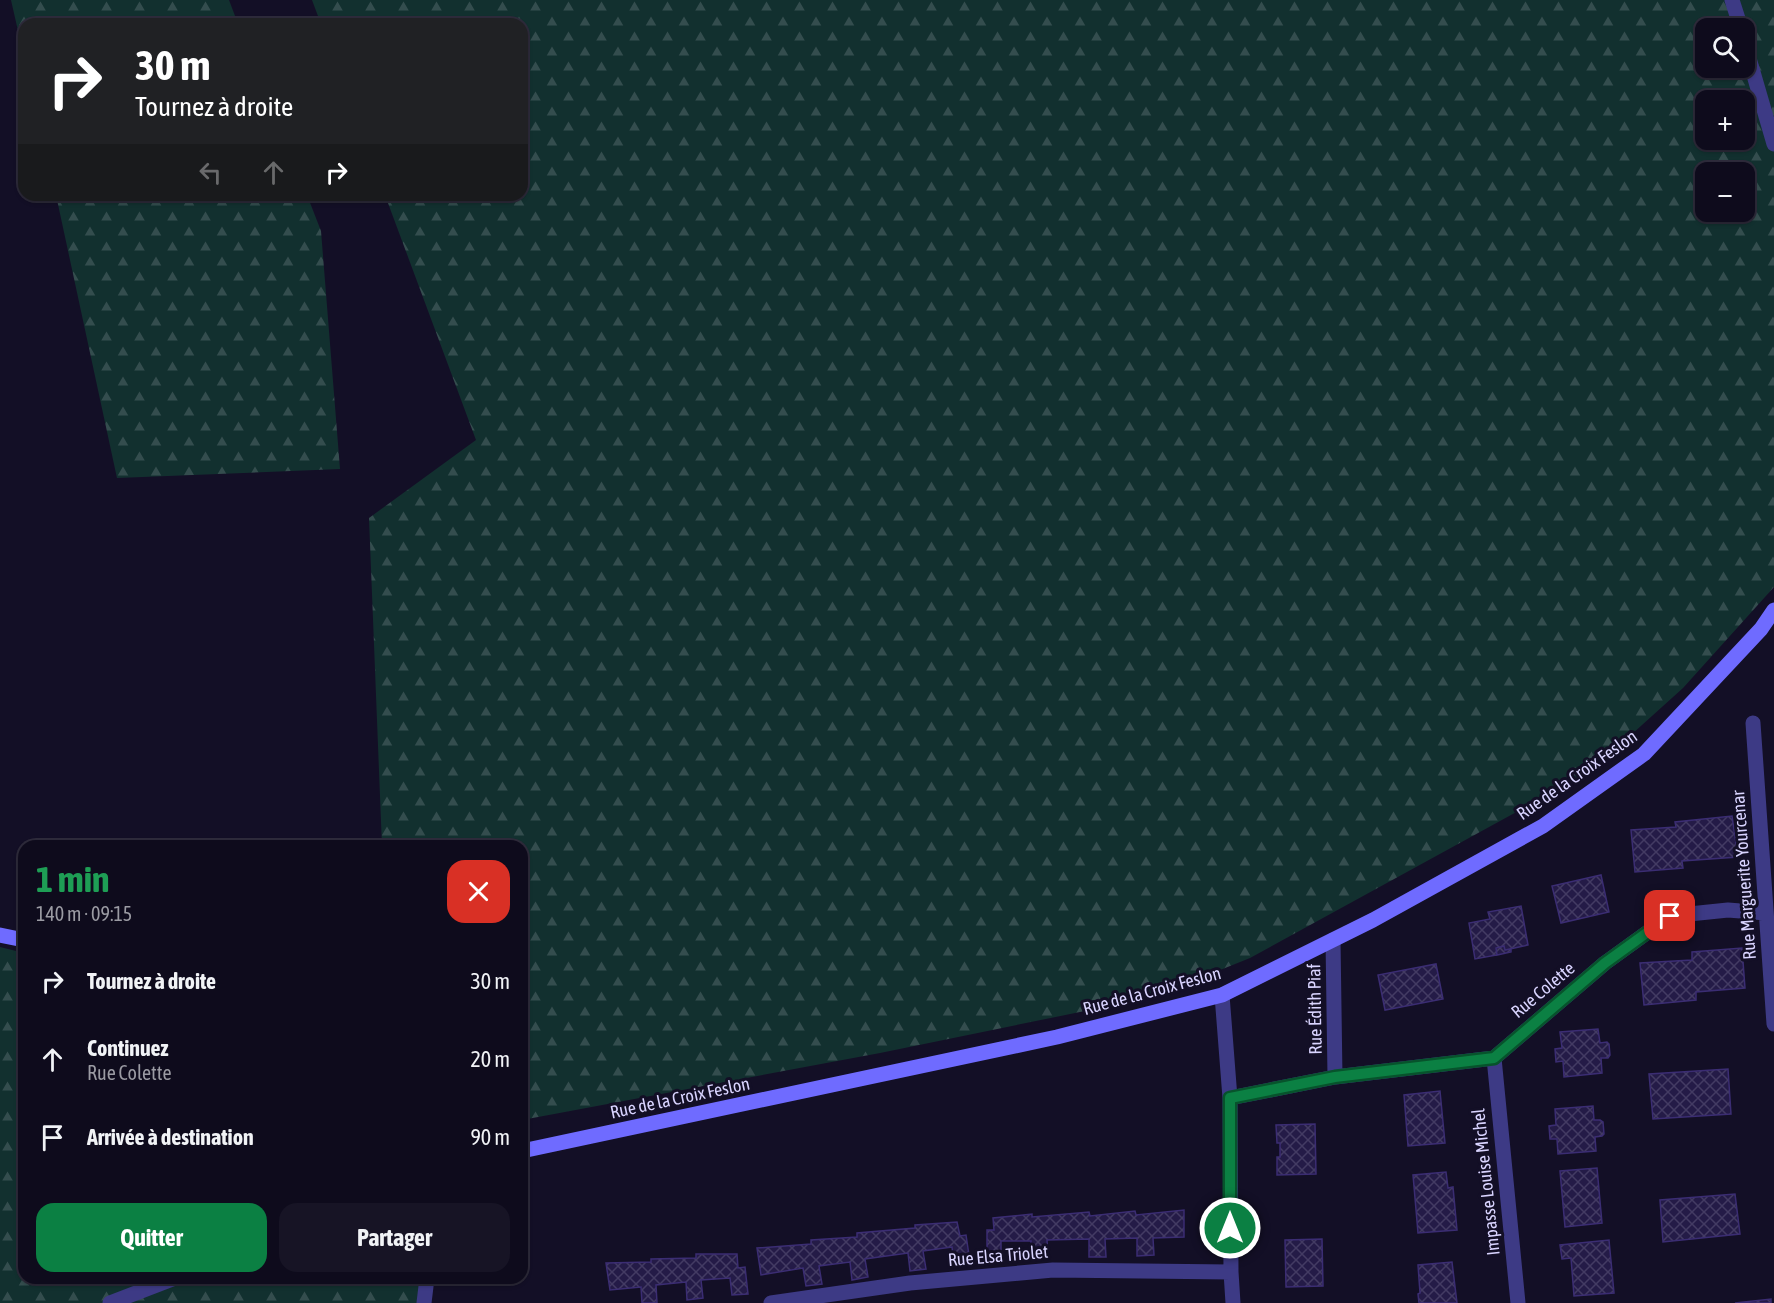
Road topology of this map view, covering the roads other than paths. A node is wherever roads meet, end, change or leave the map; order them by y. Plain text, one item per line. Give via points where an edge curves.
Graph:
1 (1732, 0) edge
2 (1738, 18) edge
3 (1755, 78) edge
4 (1774, 144) edge
5 (1774, 610) edge
6 (1774, 620) edge
7 (1761, 629) junction
8 (1753, 723) dead end
9 (1766, 913) junction
10 (0, 935) edge
11 (18, 939) edge
12 (1333, 940) junction
13 (1222, 995) junction
14 (1774, 1024) edge
15 (1494, 1058) junction
16 (1335, 1077) junction
17 (1230, 1098) junction
18 (528, 1150) edge
19 (1231, 1272) junction
20 (159, 1284) edge
21 (426, 1284) edge
22 (110, 1303) edge
23 (424, 1303) edge
24 (771, 1303) edge
25 (1233, 1303) edge
26 (1518, 1303) edge

1 - 2 street
3 - 4 street
5 - 7 street, Rue de la Croix Feslon
6 - 7 street, Rue de la Croix Feslon
7 - 12 street, Rue de la Croix Feslon via 1644,754 1543,826
8 - 9 street, Rue Marguerite Yourcenar
9 - 14 street, Rue Marguerite Yourcenar
9 - 15 street, Rue Colette via 1728,910 1670,916 1605,963
10 - 11 street
12 - 13 street, Rue de la Croix Feslon
12 - 16 street, Rue Édith Piaf
13 - 17 street
13 - 18 street, Rue de la Croix Feslon via 1057,1037
15 - 16 street
15 - 26 street, Impasse Louise Michel
16 - 17 street
17 - 19 street
19 - 24 street, Rue Elsa Triolet via 1053,1270 910,1283
19 - 25 street
20 - 22 street
21 - 23 street

